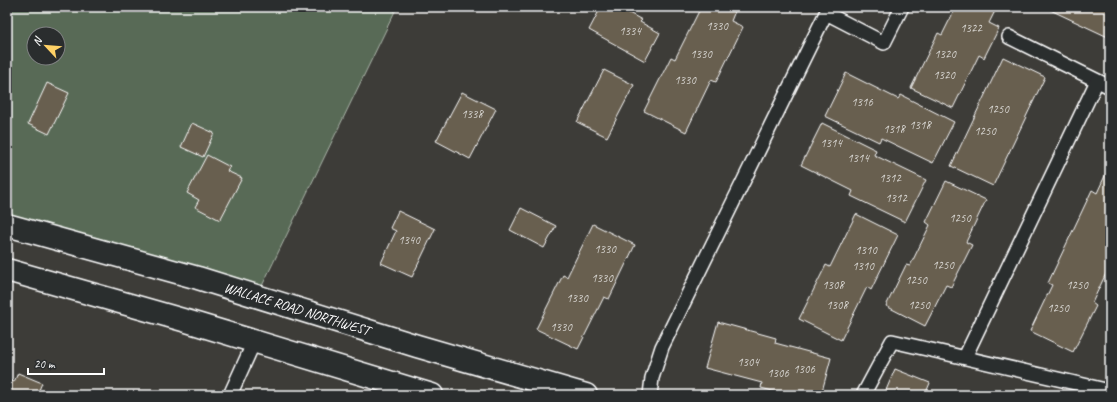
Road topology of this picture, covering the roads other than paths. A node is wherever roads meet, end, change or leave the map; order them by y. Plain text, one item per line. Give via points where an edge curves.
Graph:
1 (902, 7) edge
2 (1009, 37) dead end
3 (1097, 81) junction
4 (1110, 87) edge
5 (7, 225) edge
6 (7, 270) edge
7 (254, 342) junction
8 (965, 357) junction
9 (1110, 391) edge
10 (230, 395) edge
11 (432, 395) edge
12 (586, 395) edge
13 (650, 395) edge
14 (864, 395) edge

1 - 13 lane via 884,43 826,13 662,347 652,378
2 - 3 lane
3 - 4 lane
3 - 8 lane
5 - 12 main road, WALLACE ROAD NORTHWEST via 198,278
6 - 7 main road
7 - 10 lane
7 - 11 main road
8 - 9 lane
8 - 14 lane via 892,341

